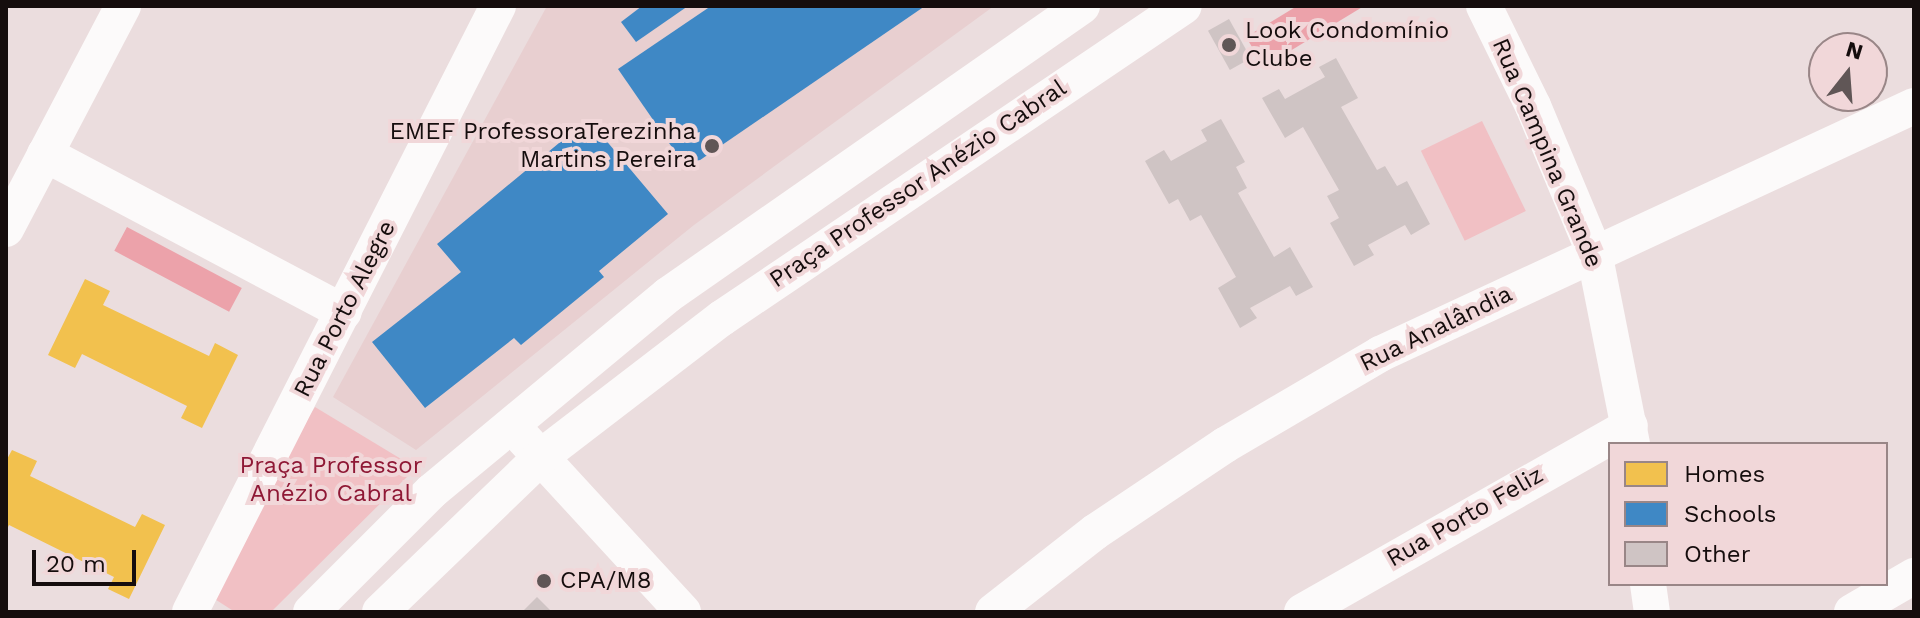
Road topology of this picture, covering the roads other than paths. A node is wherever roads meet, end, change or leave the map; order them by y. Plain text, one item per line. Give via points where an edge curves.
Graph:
1 (123, 6) edge
2 (498, 6) edge
3 (1082, 6) edge
4 (1184, 6) edge
5 (1484, 6) edge
6 (1914, 106) edge
7 (45, 154) junction
8 (6, 229) edge
9 (1594, 252) junction
10 (344, 312) junction
11 (509, 424) junction
12 (1631, 435) edge
13 (1608, 447) edge
14 (542, 456) junction
15 (1914, 576) edge
16 (1648, 586) edge
17 (1914, 591) edge
18 (190, 612) edge
19 (311, 612) edge
20 (380, 612) edge
21 (683, 612) edge
22 (993, 612) edge
23 (1302, 612) edge
24 (1652, 612) edge
25 (1852, 612) edge
26 (1895, 612) edge

1 - 7 street
2 - 10 street, Rua Porto Alegre
3 - 11 street, Praça Professor Anézio Cabral via 668,295
4 - 14 street, Praça Professor Anézio Cabral via 722,318
5 - 9 street, Rua Campina Grande
6 - 9 street, Rua Analândia
7 - 8 street
7 - 10 street
9 - 12 street, Rua Campina Grande
9 - 22 street, Rua Analândia via 1380,354 1225,445 1095,532
10 - 18 street, Rua Porto Alegre
11 - 14 street
11 - 19 street, Praça Professor Anézio Cabral via 432,491
13 - 23 street, Rua Porto Feliz
14 - 20 street, Praça Professor Anézio Cabral
14 - 21 street
15 - 25 street
16 - 24 street
17 - 26 street

